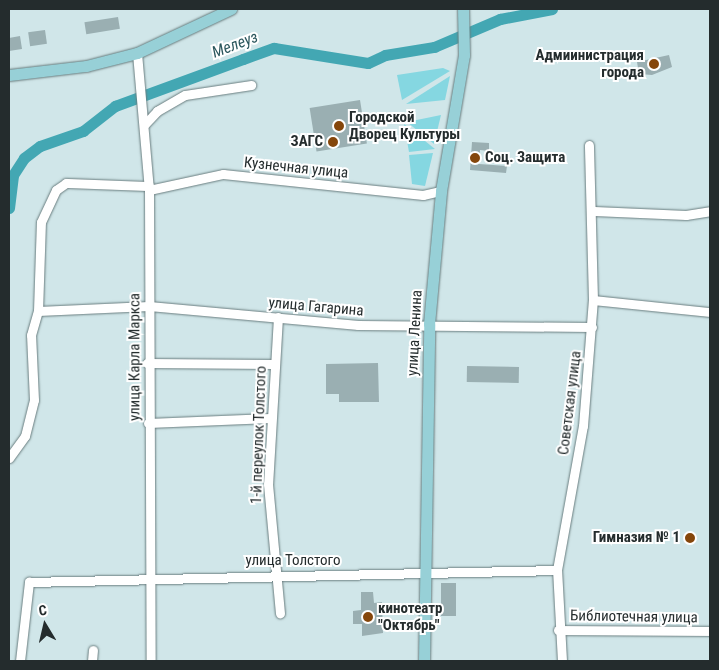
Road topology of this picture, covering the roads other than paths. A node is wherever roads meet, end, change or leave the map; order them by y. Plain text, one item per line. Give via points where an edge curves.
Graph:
1 (231, 9) edge
2 (463, 9) edge
3 (137, 53) junction
4 (9, 75) edge
5 (251, 85) dead end
6 (145, 120) junction
7 (589, 146) dead end
8 (149, 188) junction
9 (441, 191) junction
10 (594, 211) junction
11 (710, 211) edge
12 (593, 300) junction
13 (149, 306) junction
14 (38, 311) junction
15 (710, 312) edge
16 (278, 317) junction
17 (429, 324) junction
18 (592, 328) junction
19 (147, 363) junction
20 (274, 364) junction
21 (270, 418) junction
22 (148, 423) junction
23 (9, 458) edge
24 (558, 570) junction
25 (276, 574) junction
26 (425, 575) junction
27 (150, 578) junction
28 (280, 613) dead end
29 (558, 630) junction
30 (710, 631) edge
31 (93, 650) dead end
32 (20, 661) edge
33 (92, 661) edge
34 (151, 661) edge
35 (424, 661) edge
36 (562, 661) edge

1 - 3 main road
2 - 9 main road, улица Ленина via 464,55
3 - 4 main road via 86,66
3 - 6 street, улица Карла Маркса
5 - 6 street via 185,95
6 - 8 street, улица Карла Маркса
7 - 10 street, Советская улица
8 - 9 street, Кузнечная улица via 223,174 423,195
8 - 13 street, улица Карла Маркса
8 - 14 street, Кузнечная улица via 66,183 56,190 41,222
9 - 17 main road, улица Ленина
10 - 11 street via 686,215
10 - 12 street, Советская улица
12 - 15 street
12 - 18 street, Советская улица
13 - 14 street, улица Гагарина
13 - 16 street, улица Гагарина
13 - 19 street, улица Карла Маркса
14 - 23 street via 32,335 34,400 25,436
16 - 17 street, улица Гагарина via 385,326
16 - 20 street, 1-й переулок Толстого
17 - 18 street, улица Гагарина
17 - 26 main road, улица Ленина
18 - 24 street, Советская улица via 583,426
19 - 20 street
19 - 22 street, улица Карла Маркса
20 - 21 street, 1-й переулок Толстого
21 - 22 street
21 - 25 street, 1-й переулок Толстого via 268,484
22 - 27 street, улица Карла Маркса
24 - 26 street, улица Толстого
24 - 29 street, Советская улица
25 - 26 street, улица Толстого
25 - 27 street, улица Толстого
25 - 28 street, 1-й переулок Толстого
26 - 35 main road, улица Ленина
27 - 32 street, улица Толстого via 29,582
27 - 34 street, улица Карла Маркса
29 - 30 street, Библиотечная улица
29 - 36 street, Советская улица
31 - 33 street

